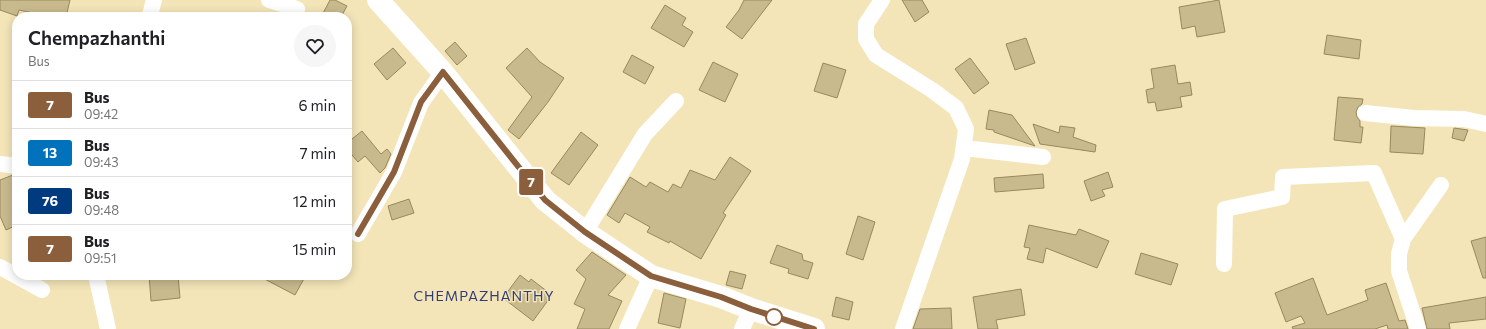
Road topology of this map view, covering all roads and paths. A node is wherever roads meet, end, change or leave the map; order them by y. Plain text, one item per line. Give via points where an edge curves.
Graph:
1 (269, 0) edge
2 (378, 0) edge
3 (882, 0) edge
4 (297, 8) edge
5 (443, 72) junction
6 (676, 101) dead end
7 (1365, 113) dead end
8 (1486, 124) edge
9 (964, 148) junction
10 (1043, 156) dead end
11 (0, 164) edge
12 (12, 165) edge
13 (1441, 184) dead end
14 (585, 232) junction
15 (358, 234) dead end
16 (1403, 239) junction
17 (1224, 264) dead end
18 (0, 267) edge
19 (12, 274) edge
20 (651, 276) junction
21 (24, 280) edge
22 (97, 280) edge
23 (42, 290) dead end
24 (751, 309) junction
25 (108, 329) edge
26 (627, 329) edge
27 (742, 329) edge
28 (814, 329) edge
29 (903, 329) edge
30 (1418, 329) edge

1 - 4 street
2 - 5 main road
3 - 9 street via 866,24 866,39 876,55 956,108 966,129
5 - 14 main road via 545,200
5 - 15 street via 421,102 394,172
6 - 14 street via 645,134
7 - 8 street via 1414,118 1464,119
9 - 10 street
9 - 29 street
11 - 12 street
13 - 16 street
14 - 20 main road
16 - 17 street via 1374,173 1283,177 1282,197 1225,209
16 - 30 street via 1399,254 1399,271
18 - 19 street
20 - 24 main road
20 - 26 street
21 - 23 street
22 - 25 street
24 - 27 street
24 - 28 main road

